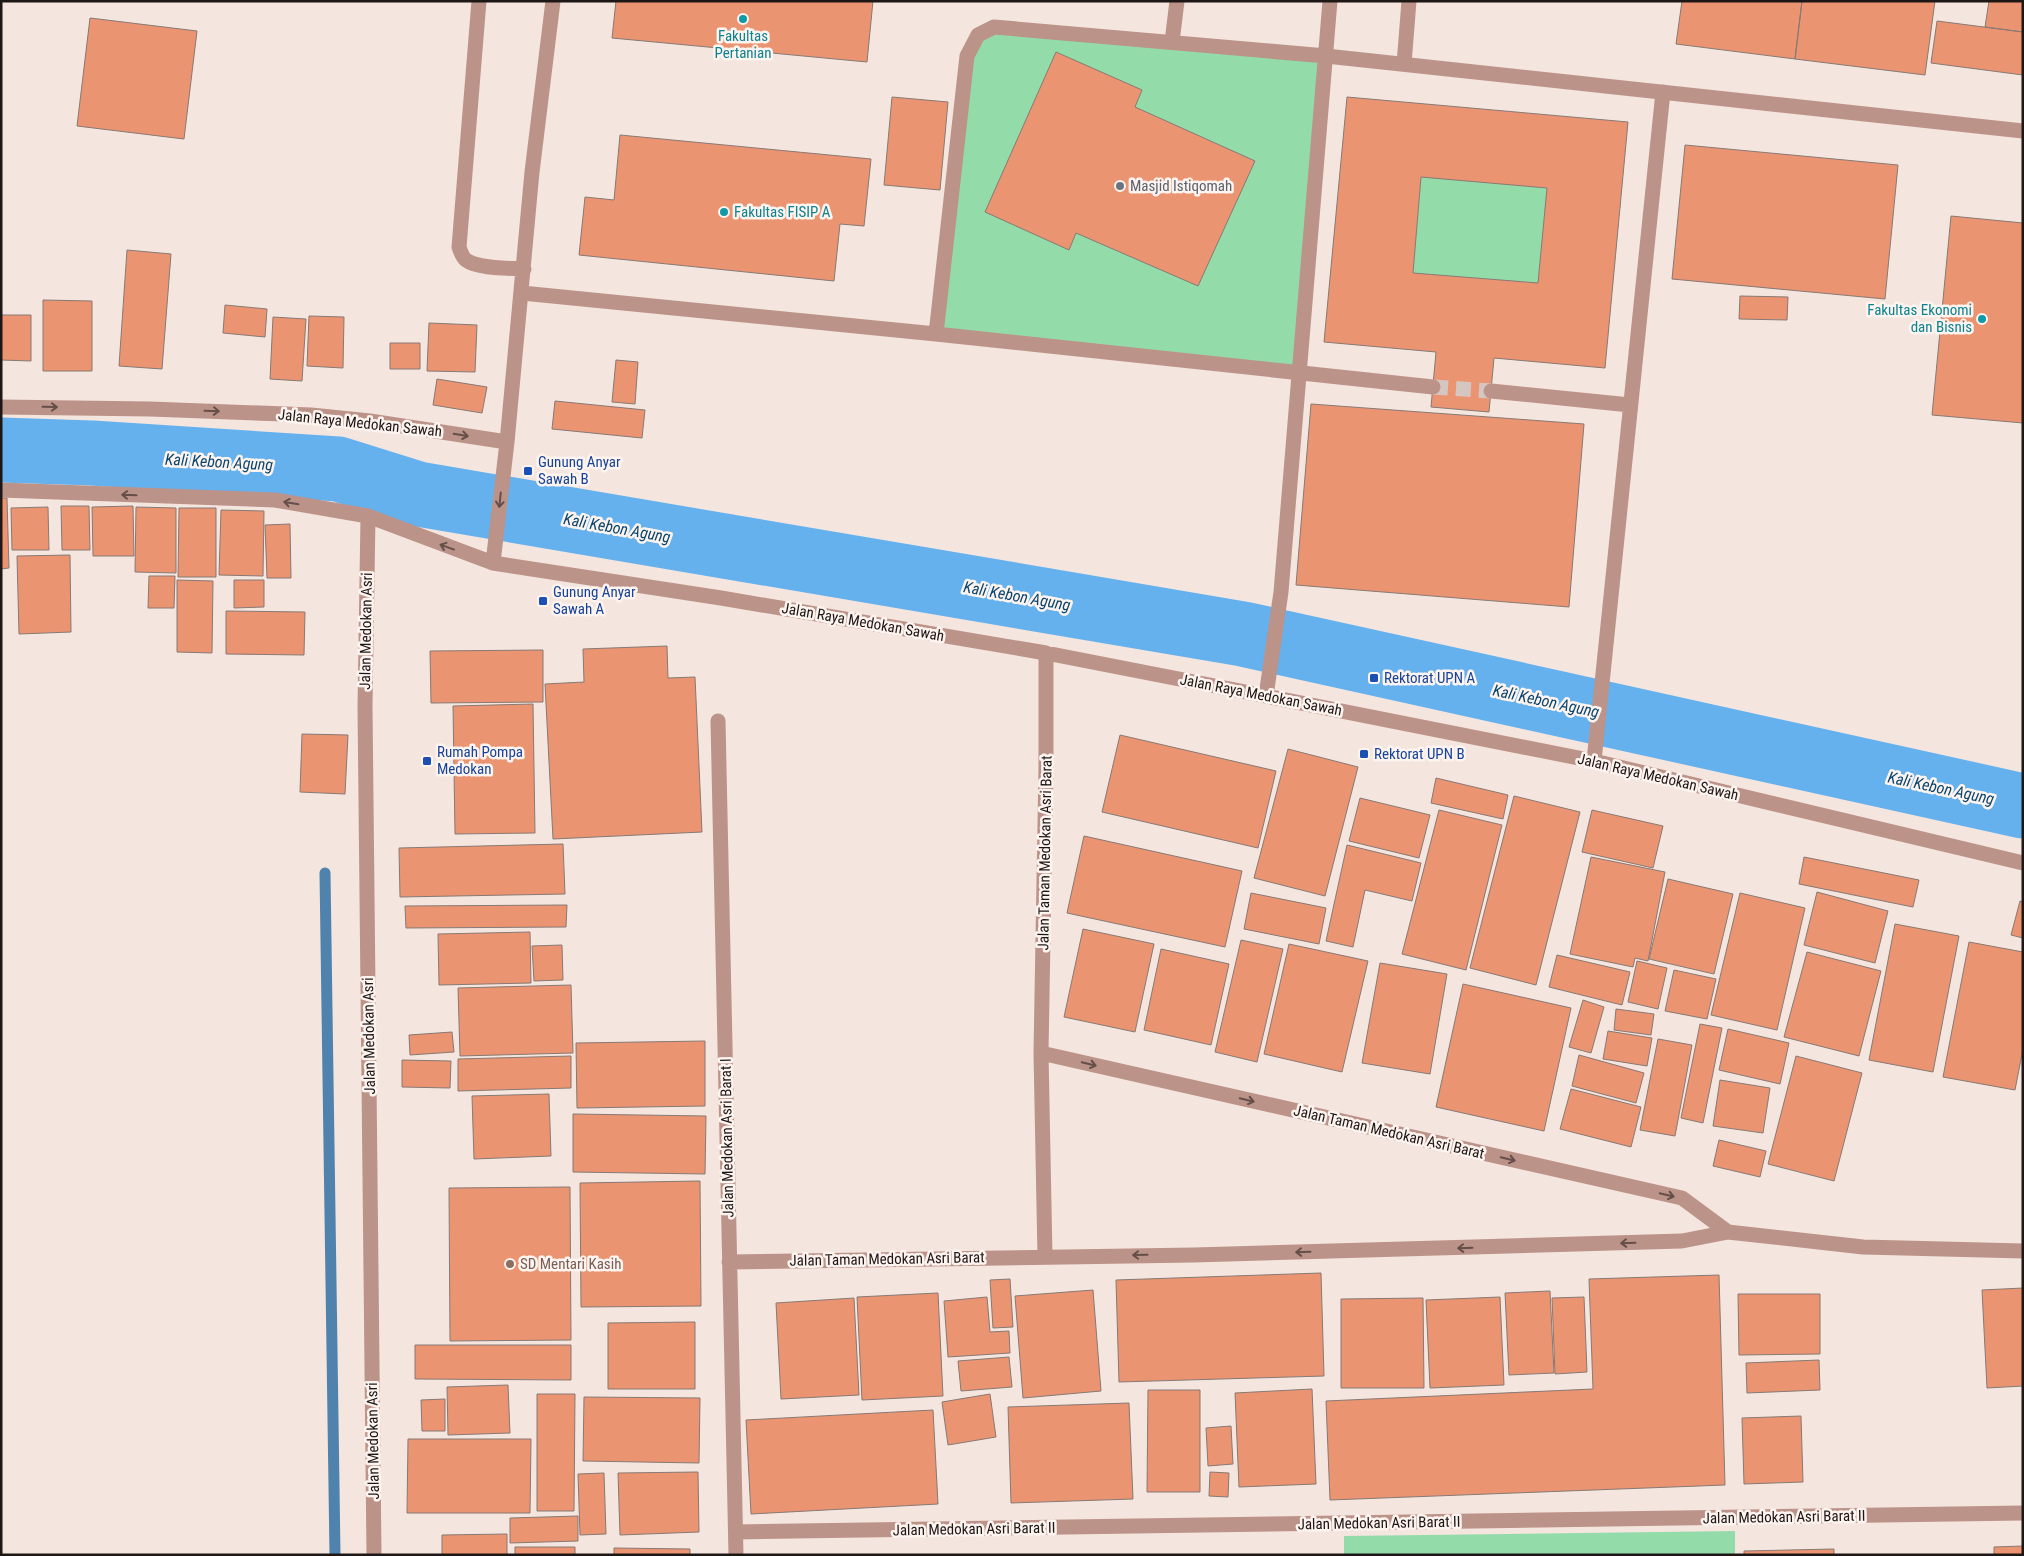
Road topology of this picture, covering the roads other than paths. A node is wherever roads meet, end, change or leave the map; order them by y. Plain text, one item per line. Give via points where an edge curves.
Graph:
1 (479, 1) edge
2 (553, 1) edge
3 (1177, 1) edge
4 (1330, 1) edge
5 (1410, 1) edge
6 (1172, 42) junction
7 (1326, 56) junction
8 (1404, 64) junction
9 (1663, 92) junction
10 (2023, 131) edge
11 (524, 269) junction
12 (522, 293) junction
13 (936, 334) junction
14 (1299, 374) junction
15 (1433, 387) tunnel mouth
16 (1491, 391) tunnel mouth
17 (1630, 405) junction
18 (1, 407) edge
19 (507, 442) junction
20 (1, 490) edge
21 (368, 516) junction
22 (493, 563) junction
23 (1046, 653) junction
24 (1266, 696) junction
25 (718, 721) dead end
26 (1594, 761) junction
27 (2023, 863) edge
28 (1041, 1053) junction
29 (1728, 1232) junction
30 (2023, 1251) edge
31 (1045, 1256) junction
32 (729, 1262) junction
33 (2023, 1513) edge
34 (736, 1532) junction
35 (374, 1555) edge
36 (736, 1555) edge

1 - 11 street via 459,246 467,261 482,266
2 - 11 street
3 - 6 street
4 - 7 street
5 - 8 street
6 - 7 street
6 - 13 street via 994,27 978,35 967,56
7 - 8 street
7 - 14 street
8 - 9 street
9 - 10 street
9 - 17 street
11 - 12 street
12 - 13 street
12 - 19 street
13 - 14 street
14 - 15 street
14 - 24 street via 1280,604
16 - 17 street
17 - 26 street
18 -> 19 street, Jalan Raya Medokan Sawah via 311,415
19 -> 22 street
21 -> 20 street, Jalan Raya Medokan Sawah via 275,500
22 -> 21 street, Jalan Raya Medokan Sawah
21 - 35 street, Jalan Medokan Asri via 365,706
22 - 23 street, Jalan Raya Medokan Sawah
23 - 24 street, Jalan Raya Medokan Sawah
23 - 28 street, Jalan Taman Medokan Asri Barat
24 - 26 street, Jalan Raya Medokan Sawah
25 - 32 street, Jalan Medokan Asri Barat I
26 - 27 street, Jalan Raya Medokan Sawah
28 -> 29 street, Jalan Taman Medokan Asri Barat via 1682,1198
28 - 31 street, Jalan Taman Medokan Asri Barat
29 - 30 street, Jalan Taman Medokan Asri Barat via 1863,1247
29 -> 31 street, Jalan Taman Medokan Asri Barat via 1682,1242
31 - 32 street, Jalan Taman Medokan Asri Barat
32 - 34 street, Jalan Medokan Asri Barat I
33 - 34 street, Jalan Medokan Asri Barat II
34 - 36 street, Jalan Medokan Asri Barat I

